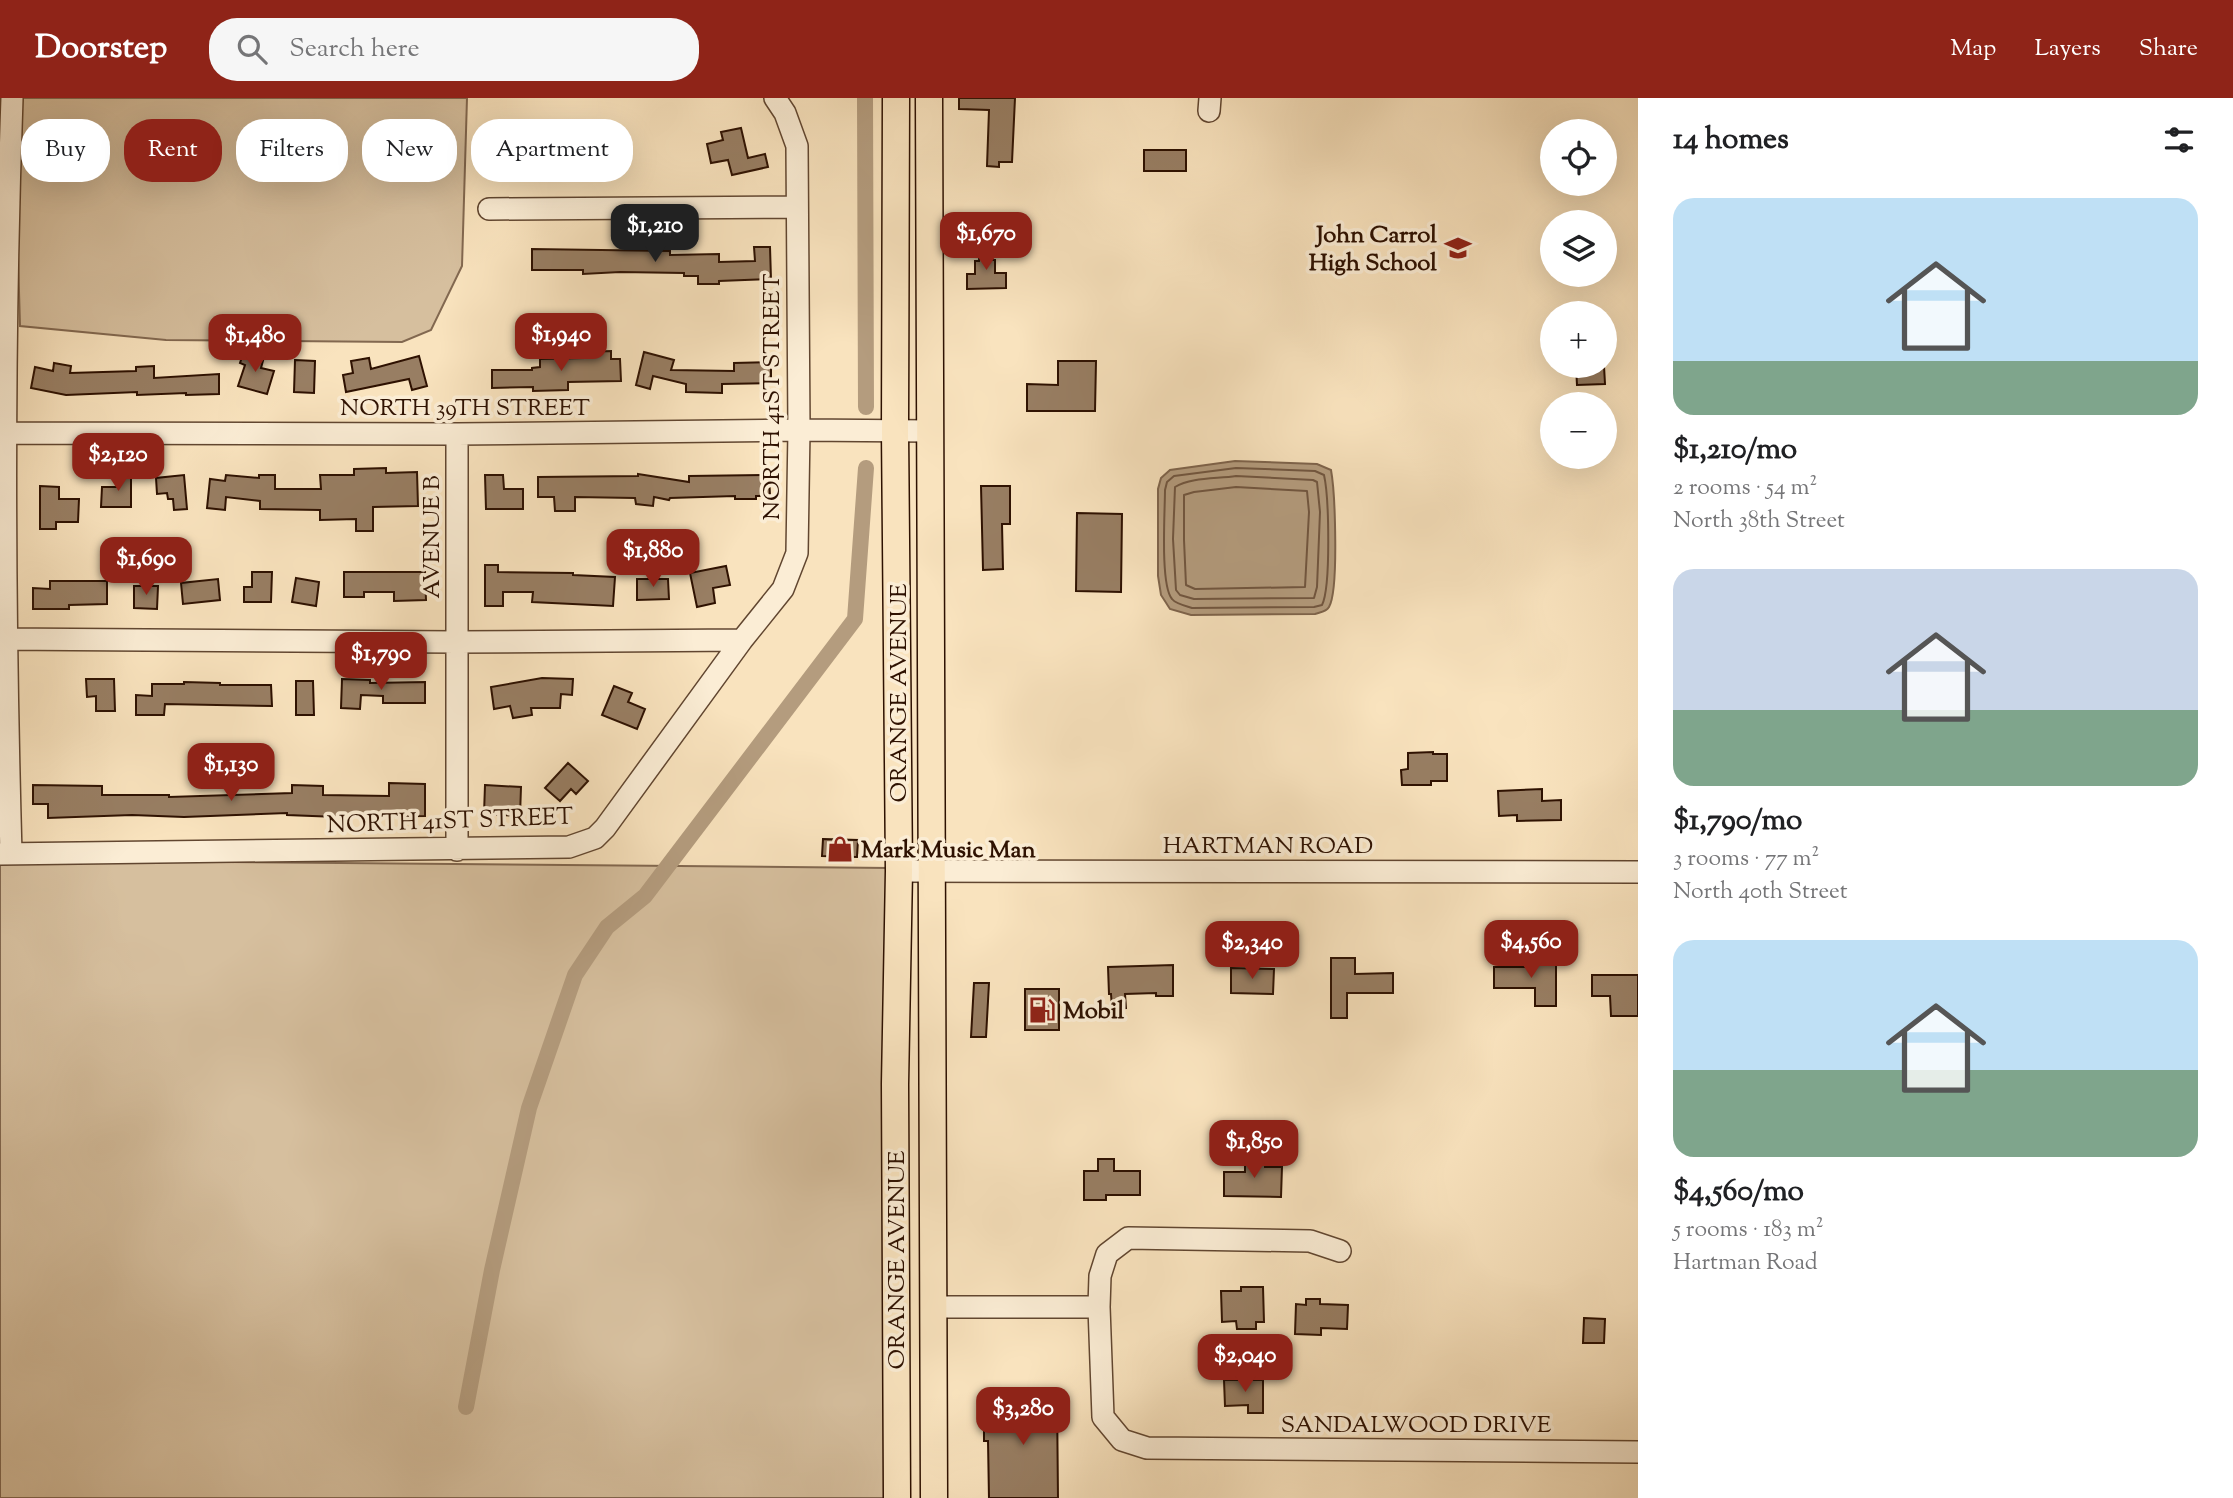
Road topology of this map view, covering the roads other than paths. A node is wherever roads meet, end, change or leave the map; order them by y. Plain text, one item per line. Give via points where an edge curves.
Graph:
1 (12, 98) edge
2 (775, 98) edge
3 (896, 98) edge
4 (929, 98) edge
5 (4, 201) edge
6 (797, 207) junction
7 (489, 209) dead end
8 (799, 430) junction
9 (895, 431) junction
10 (930, 431) junction
11 (3, 433) edge
12 (457, 434) junction
13 (2, 639) edge
14 (742, 640) junction
15 (457, 642) junction
16 (457, 850) junction
17 (5, 854) edge
18 (898, 871) junction
19 (933, 871) junction
20 (1638, 872) edge
21 (1340, 1251) dead end
22 (934, 1307) junction
23 (1099, 1307) junction
24 (897, 1373) junction
25 (1638, 1452) edge
26 (897, 1498) edge
27 (906, 1498) edge
28 (934, 1498) edge

1 - 5 street
2 - 6 street, NORTH 41ST STREET via 797,146
3 - 9 main road, ORANGE AVENUE
4 - 10 main road, ORANGE AVENUE
5 - 11 street
6 - 7 street
6 - 8 street, NORTH 41ST STREET
8 - 9 street, NORTH 39TH STREET
8 - 12 street, NORTH 39TH STREET
8 - 14 street, NORTH 41ST STREET via 797,552 783,589
9 - 10 street, NORTH 39TH STREET
9 - 18 main road, ORANGE AVENUE
10 - 19 main road, ORANGE AVENUE
11 - 12 street, NORTH 39TH STREET
11 - 13 street
12 - 15 street, AVENUE B
13 - 15 street
13 - 17 street
14 - 15 street
14 - 16 street, NORTH 41ST STREET via 595,838 569,847
15 - 16 street, AVENUE B
16 - 17 street, NORTH 41ST STREET
18 - 19 street, HARTMAN ROAD
18 - 24 main road, ORANGE AVENUE
19 - 20 street, HARTMAN ROAD
19 - 22 main road, ORANGE AVENUE
21 - 23 street, SANDALWOOD DRIVE via 1310,1241 1128,1238 1107,1254 1100,1276
22 - 23 street
22 - 28 main road, ORANGE AVENUE
23 - 25 street, SANDALWOOD DRIVE via 1103,1418 1122,1440 1147,1448
24 - 26 main road, ORANGE AVENUE
24 - 27 main road via 906,1387

